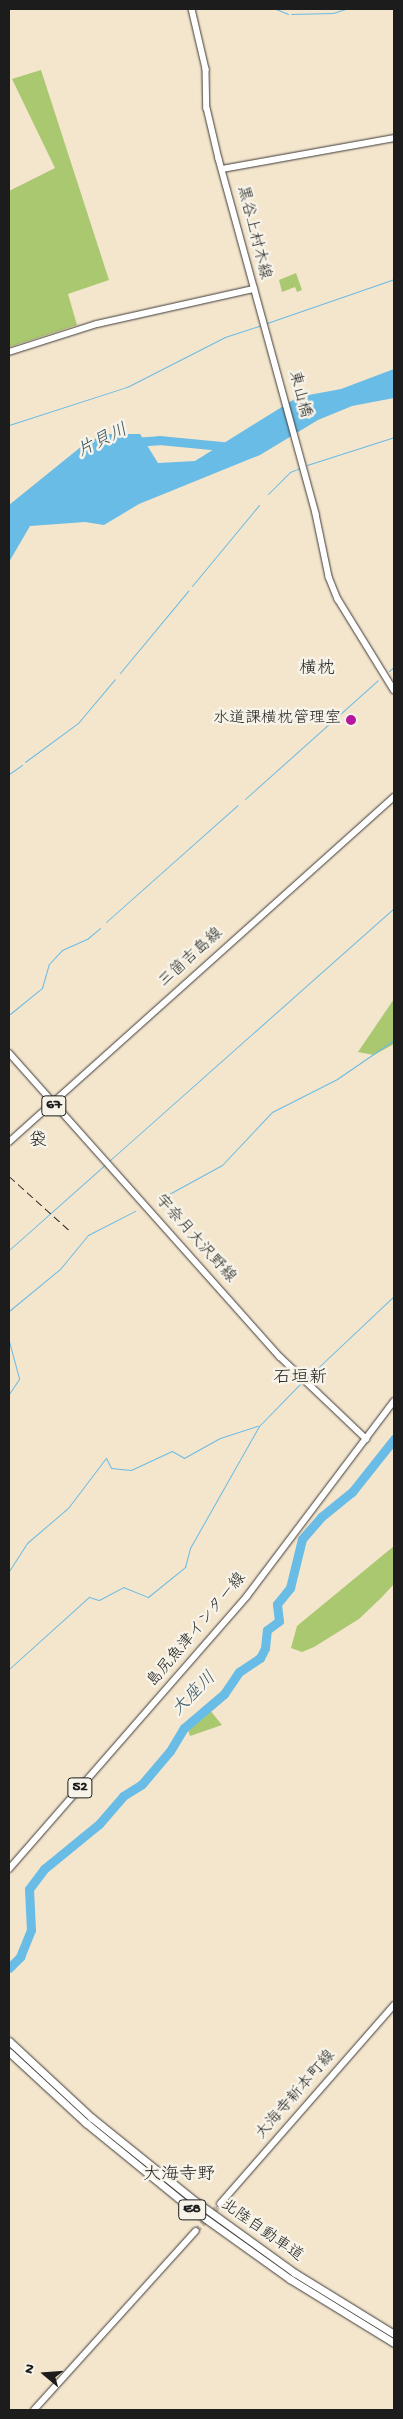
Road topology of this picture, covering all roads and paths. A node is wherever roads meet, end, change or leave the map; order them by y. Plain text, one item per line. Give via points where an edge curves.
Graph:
1 (192, 9) edge
2 (394, 138) edge
3 (222, 169) junction
4 (254, 289) junction
5 (9, 352) edge
6 (394, 690) edge
7 (394, 797) edge
8 (9, 1053) edge
9 (52, 1103) junction
10 (9, 1142) edge
11 (394, 1401) edge
12 (366, 1439) junction
13 (9, 1869) edge
14 (394, 2005) edge
15 (9, 2041) edge
16 (9, 2052) edge
17 (220, 2204) tunnel mouth
18 (196, 2231) tunnel mouth
19 (394, 2334) edge
20 (394, 2343) edge
21 (34, 2410) edge

1 - 3 main road via 206,69 207,108
2 - 3 main road, 黒谷上村木線
3 - 4 main road, 黒谷上村木線
4 - 5 main road, 黒谷上村木線 via 97,324
4 - 6 main road, 東山橋 via 299,449 330,582
7 - 9 main road, 三箇吉島線
8 - 9 main road, 宇奈月大沢野線 / 67
9 - 10 main road, 三箇吉島線
9 - 12 main road, 宇奈月大沢野線 / 67 via 286,1363
11 - 12 main road, 島尻魚津インター線 / 52
12 - 13 main road, 島尻魚津インター線 / 52 via 247,1596
14 - 17 main road, 大海寺新本町線
15 - 19 highway, 北陸自動車道 / E8 via 85,2112 174,2186 295,2273
16 - 20 highway, 北陸自動車道 / E8 via 86,2123 195,2212 290,2279
18 - 21 main road

